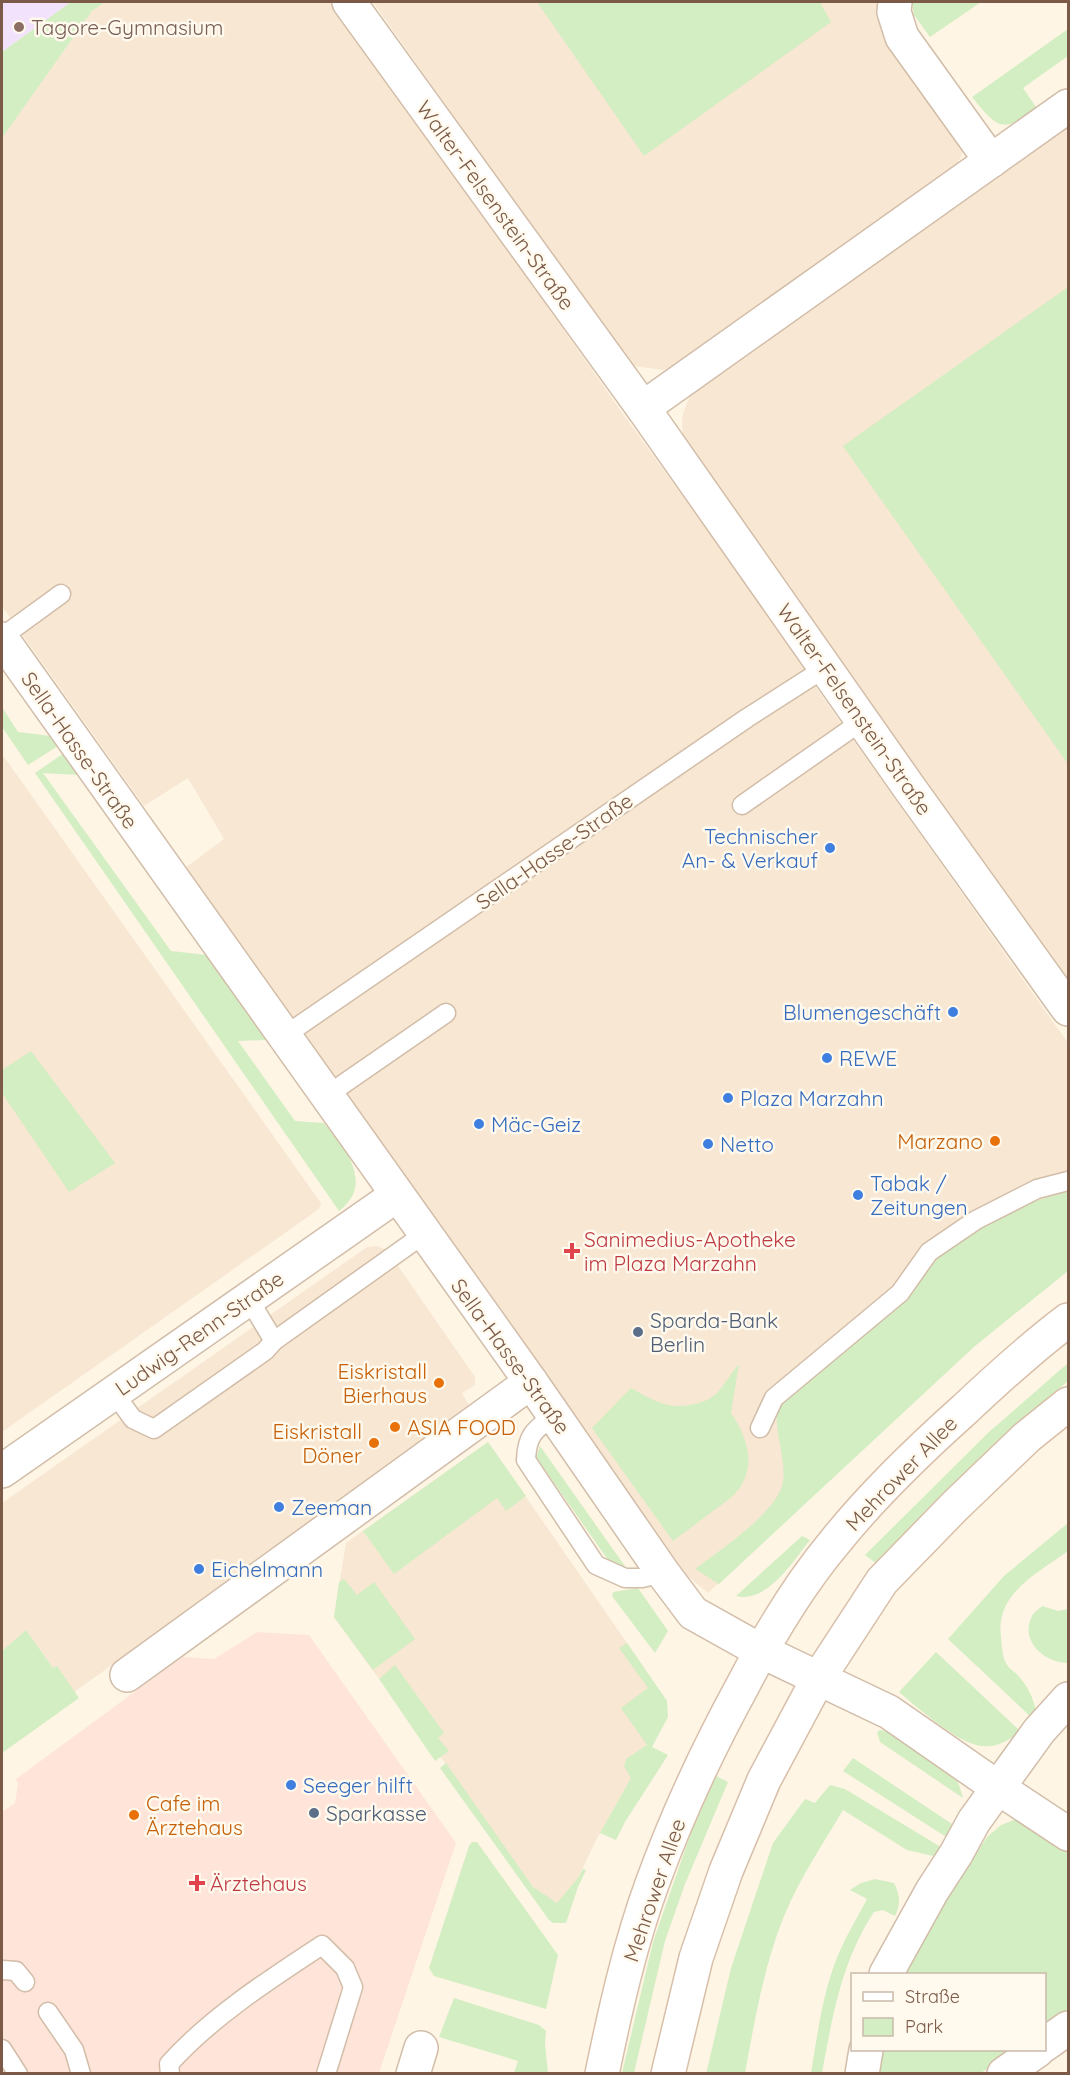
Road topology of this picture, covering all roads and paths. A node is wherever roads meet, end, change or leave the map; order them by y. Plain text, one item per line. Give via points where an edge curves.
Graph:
1 (349, 2) edge
2 (895, 2) edge
3 (1068, 106) edge
4 (991, 160) junction
5 (643, 408) junction
6 (61, 594) dead end
7 (2, 638) edge
8 (825, 668) junction
9 (862, 721) junction
10 (742, 805) dead end
11 (1068, 1009) edge
12 (446, 1012) dead end
13 (284, 1036) junction
14 (326, 1096) junction
15 (1068, 1181) edge
16 (397, 1195) junction
17 (424, 1234) junction
18 (249, 1298) junction
19 (1068, 1320) edge
20 (274, 1341) junction
21 (531, 1382) junction
22 (114, 1393) junction
23 (1068, 1404) edge
24 (554, 1415) junction
25 (760, 1428) dead end
26 (2, 1470) edge
27 (663, 1573) junction
28 (761, 1651) junction
29 (127, 1675) dead end
30 (818, 1679) junction
31 (1068, 1699) edge
32 (997, 1787) junction
33 (1068, 1834) edge
34 (2, 1970) edge
35 (887, 1973) edge
36 (25, 1982) dead end
37 (48, 2012) dead end
38 (1068, 2028) edge
39 (1046, 2044) edge
40 (2, 2049) edge
41 (866, 2051) edge
42 (1035, 2051) edge
43 (18, 2073) edge
44 (81, 2073) edge
45 (170, 2073) edge
46 (326, 2073) edge
47 (602, 2073) edge
48 (669, 2073) edge
49 (862, 2073) edge
50 (1004, 2073) edge

1 - 5 street, Walter-Felsenstein-Straße
2 - 4 street via 902,37
3 - 4 street
4 - 5 street
5 - 8 street, Walter-Felsenstein-Straße
6 - 7 lane
7 - 13 street, Sella-Hasse-Straße
8 - 9 street, Walter-Felsenstein-Straße
8 - 13 lane, Sella-Hasse-Straße
9 - 10 lane
9 - 11 street, Walter-Felsenstein-Straße
12 - 14 lane
13 - 14 street, Sella-Hasse-Straße
14 - 16 street, Sella-Hasse-Straße
15 - 25 lane via 1037,1190 976,1220 929,1252 900,1293 774,1398
16 - 17 street, Sella-Hasse-Straße
16 - 18 street, Ludwig-Renn-Straße
17 - 20 lane
17 - 21 street, Sella-Hasse-Straße
18 - 20 lane
18 - 22 street, Ludwig-Renn-Straße
19 - 28 street, Mehrower Allee via 1001,1376 883,1487 833,1543
20 - 22 lane via 154,1429 134,1419
21 - 24 street, Sella-Hasse-Straße
21 - 29 street
22 - 26 street, Ludwig-Renn-Straße
23 - 30 street via 1027,1437 882,1581
24 - 27 street, Sella-Hasse-Straße
24 - 27 lane via 531,1433 526,1460 596,1565 626,1578
27 - 28 street, Sella-Hasse-Straße via 693,1613
28 - 30 street
28 - 47 street, Mehrower Allee via 706,1755 652,1884 614,2012
30 - 32 street via 889,1712
30 - 48 street via 764,1780 726,1871 696,1958
31 - 32 street
32 - 33 street
32 - 35 street
34 - 36 lane via 16,1971
37 - 44 lane via 74,2050
38 - 39 street
40 - 43 lane
41 - 49 street
42 - 50 street
45 - 46 lane via 169,2064 189,2042 322,1945 345,1968 353,1987

